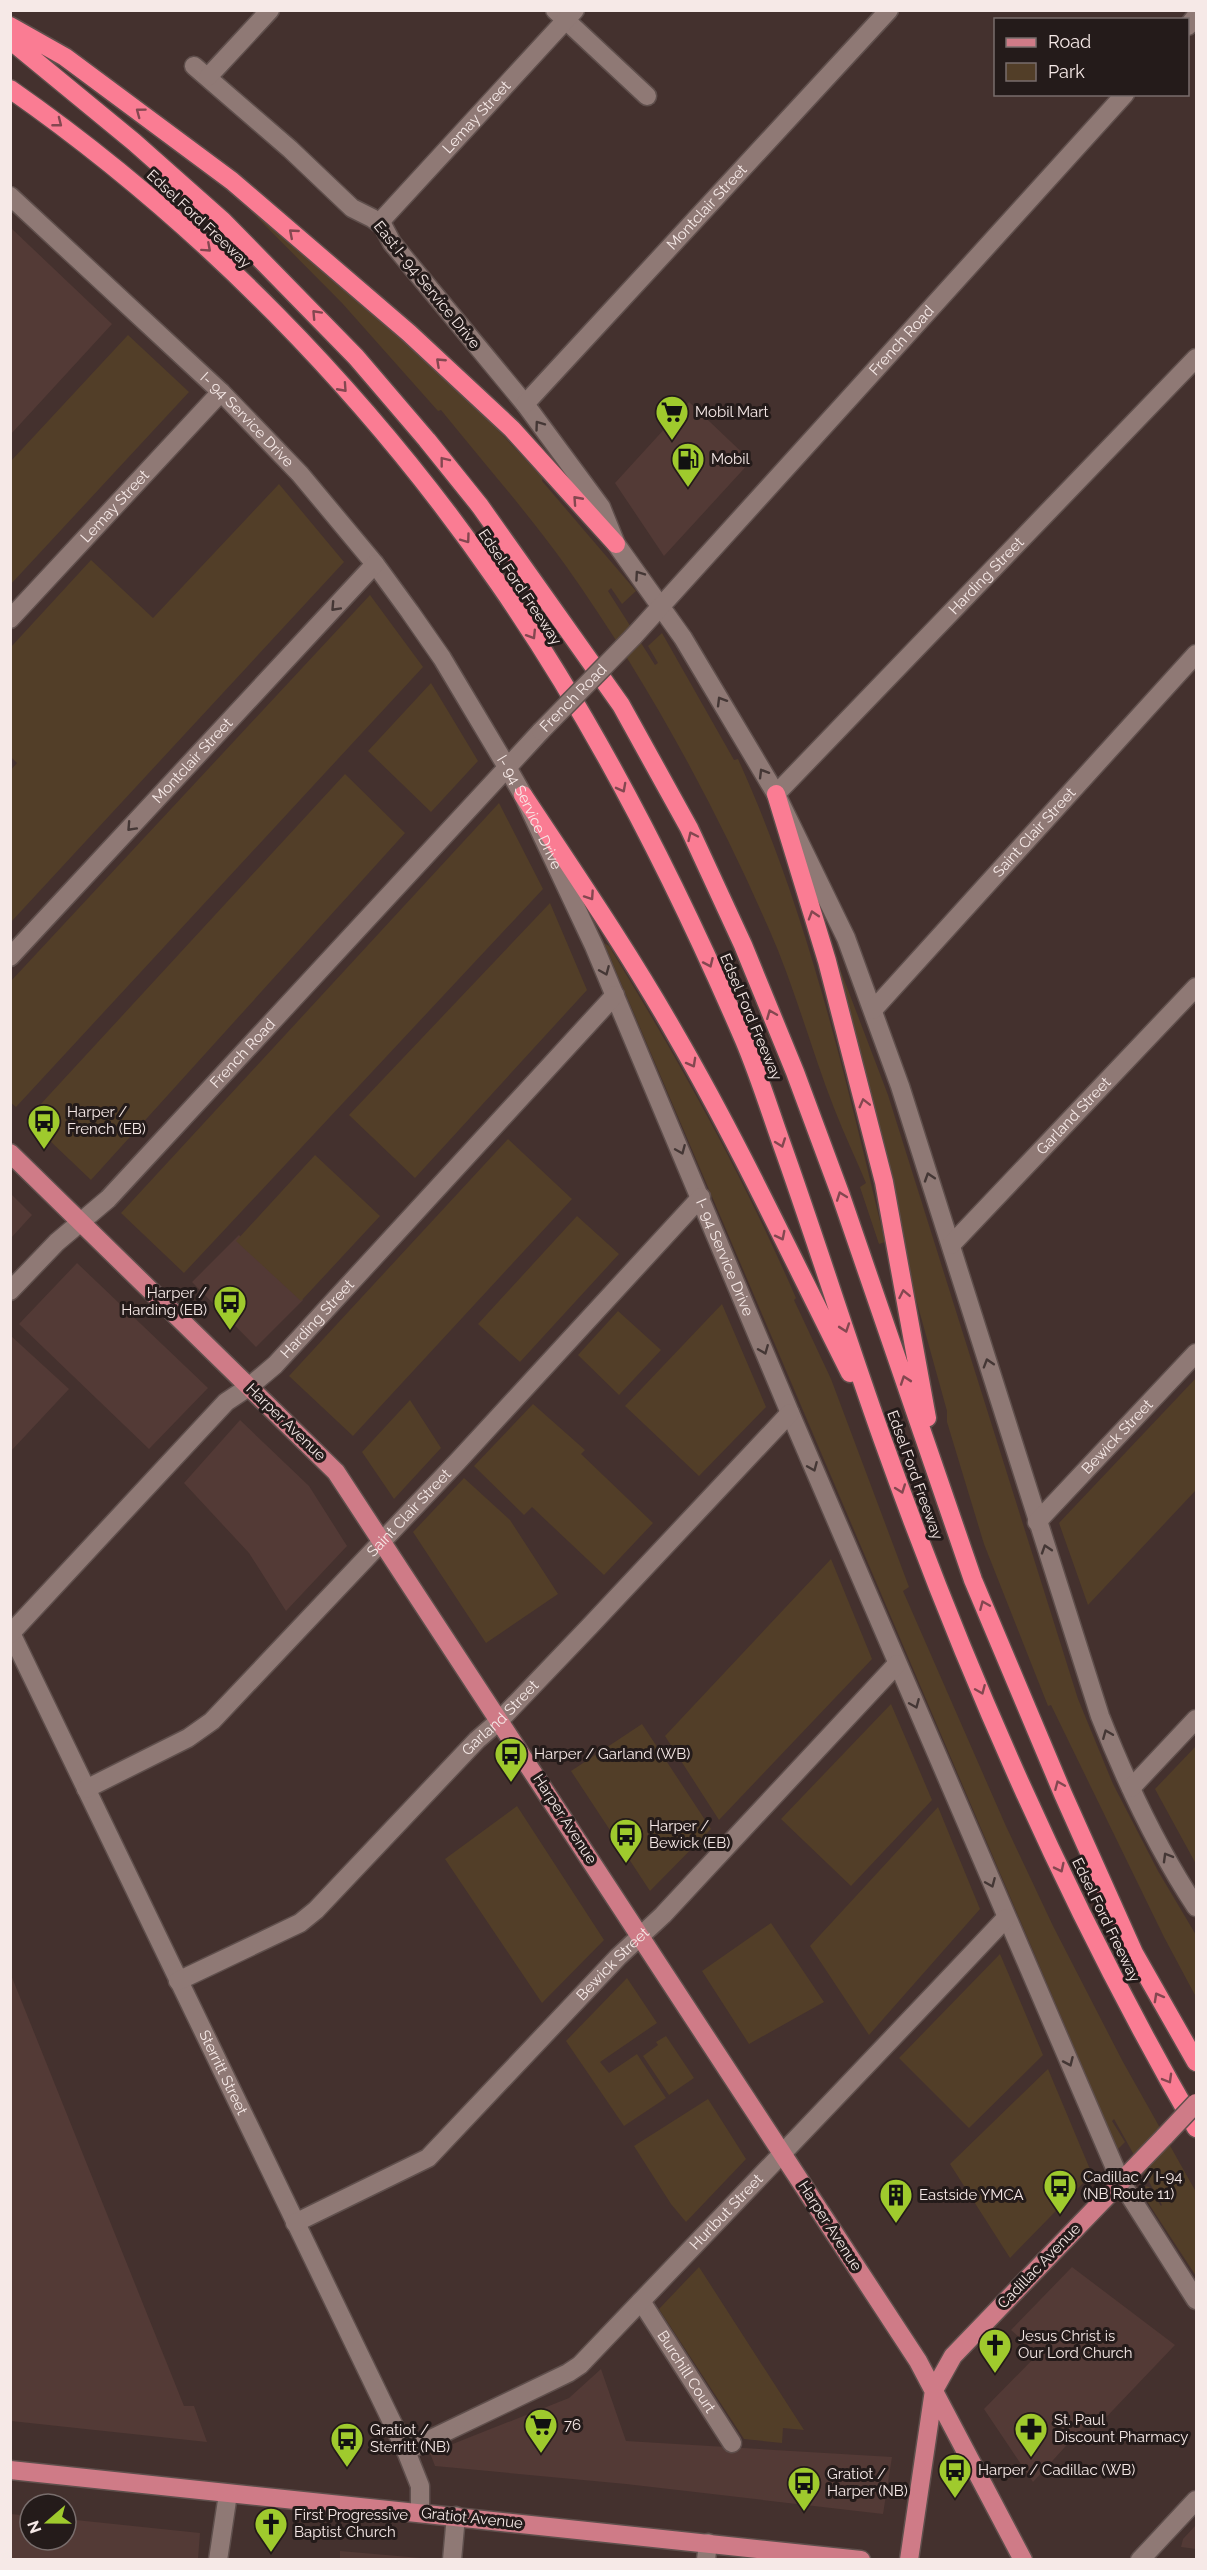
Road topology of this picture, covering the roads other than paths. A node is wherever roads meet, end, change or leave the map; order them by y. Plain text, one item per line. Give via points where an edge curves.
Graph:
1 (270, 10) edge
2 (889, 10) edge
3 (565, 14) edge
4 (10, 26) edge
5 (10, 40) edge
6 (10, 89) edge
7 (647, 96) dead end
8 (1123, 96) edge
9 (10, 196) edge
10 (379, 223) junction
11 (1197, 358) edge
12 (221, 392) junction
13 (525, 404) junction
14 (616, 544) junction
15 (375, 564) junction
16 (661, 607) junction
17 (10, 619) edge
18 (1197, 654) edge
19 (507, 767) junction
20 (776, 794) junction
21 (523, 795) junction
22 (10, 957) edge
23 (1197, 987) edge
24 (615, 995) junction
25 (873, 1010) junction
26 (10, 1153) edge
27 (701, 1197) junction
28 (82, 1221) junction
29 (951, 1245) junction
30 (10, 1291) edge
31 (1197, 1353) edge
32 (250, 1386) junction
33 (790, 1413) junction
34 (880, 1434) junction
35 (938, 1475) junction
36 (1037, 1522) junction
37 (383, 1541) junction
38 (11, 1634) edge
39 (897, 1664) junction
40 (1197, 1719) edge
41 (500, 1720) junction
42 (1131, 1788) junction
43 (86, 1789) junction
44 (1197, 1907) edge
45 (1006, 1918) junction
46 (641, 1936) junction
47 (178, 1981) junction
48 (1183, 2041) junction
49 (1197, 2055) edge
50 (1197, 2062) edge
51 (1197, 2103) edge
52 (1197, 2128) edge
53 (783, 2152) junction
54 (1121, 2182) junction
55 (295, 2223) junction
56 (1197, 2300) edge
57 (641, 2301) junction
58 (934, 2390) junction
59 (732, 2443) dead end
60 (406, 2451) junction
61 (10, 2470) edge
62 (228, 2494) junction
63 (1197, 2500) edge
64 (420, 2513) junction
65 (456, 2517) junction
66 (707, 2551) edge
67 (218, 2559) edge
68 (452, 2559) edge
69 (861, 2559) edge
70 (909, 2559) edge
71 (1023, 2559) edge
72 (1140, 2559) edge

1 - 10 street, East I- 94 Service Drive via 201,72 291,148 351,208
2 - 13 street, Montclair Street
3 - 7 street
3 - 10 street, Lemay Street
14 -> 4 highway via 513,429 410,333 241,188 65,57
35 -> 5 highway, Edsel Ford Freeway via 824,1151 743,945 688,828 621,705 480,506 356,357 223,221 134,141
6 -> 34 highway, Edsel Ford Freeway via 139,187 216,256 300,341 406,461 501,585 595,736 675,888 746,1045
8 - 16 street, French Road
9 - 12 street, I- 94 Service Drive
10 - 13 street, East I- 94 Service Drive
11 - 20 street, Harding Street
12 - 15 street, I- 94 Service Drive via 300,474
12 - 17 street, Lemay Street
14 -> 13 street, East I- 94 Service Drive via 601,507
16 -> 14 street
15 - 19 street, I- 94 Service Drive via 442,658
15 -> 22 street, Montclair Street
16 - 19 street, French Road, bridge
20 -> 16 street
18 - 25 street, Saint Clair Street
19 - 21 street, I- 94 Service Drive
19 - 28 street, French Road via 108,1199
20 - 25 street via 846,938
35 -> 20 highway via 884,1182 827,961
21 -> 24 street, I- 94 Service Drive
21 -> 34 highway via 677,1036
23 - 29 street, Garland Street
24 -> 27 street, I- 94 Service Drive
24 - 32 street, Harding Street via 275,1365
29 -> 25 street
26 - 28 main road, Harper Avenue
27 -> 33 street, I- 94 Service Drive
27 - 37 street, Saint Clair Street
28 - 30 street, French Road
28 - 32 main road, Harper Avenue
36 -> 29 street
31 - 36 street, Bewick Street
32 - 37 main road, Harper Avenue via 336,1472
32 - 38 street, Harding Street via 226,1402
33 -> 39 street
33 - 41 street, Garland Street
34 -> 52 highway, Edsel Ford Freeway via 932,1575 1038,1820 1139,2030
48 -> 35 highway, Edsel Ford Freeway via 1134,1953 1063,1794 973,1580
42 -> 36 street via 1100,1716
37 - 41 main road, Harper Avenue
37 - 43 street, Saint Clair Street via 212,1721 188,1738
38 - 43 street, Sterritt Street
39 -> 45 street
39 - 46 street, Bewick Street
40 - 42 street
41 - 46 main road, Harper Avenue
41 - 47 street, Garland Street via 300,1923
44 -> 42 street
43 - 47 street, Sterritt Street
45 - 53 street, Hurlbut Street
45 -> 54 street
46 - 53 main road, Harper Avenue
46 - 55 street, Bewick Street via 428,2158
47 - 55 street, Sterritt Street
48 - 49 highway
48 - 50 highway, Edsel Ford Freeway
51 - 54 main road, Cadillac Avenue, bridge
53 - 57 street, Hurlbut Street
53 - 58 main road, Harper Avenue
54 - 56 street
54 - 58 main road, Cadillac Avenue via 953,2356
55 - 60 street, Sterritt Street
57 - 59 street, Burchill Court
57 - 60 street, Hurlbut Street via 568,2373
58 - 70 main road, Cadillac Avenue
58 - 71 main road, Harper Avenue
60 - 64 street, Sterritt Street via 420,2486
61 - 62 main road, Gratiot Avenue
62 - 64 main road, Gratiot Avenue
62 - 67 street
63 - 72 street
64 - 65 main road, Gratiot Avenue
65 - 66 main road, Gratiot Avenue
65 - 68 street
66 - 69 main road, Gratiot Avenue

